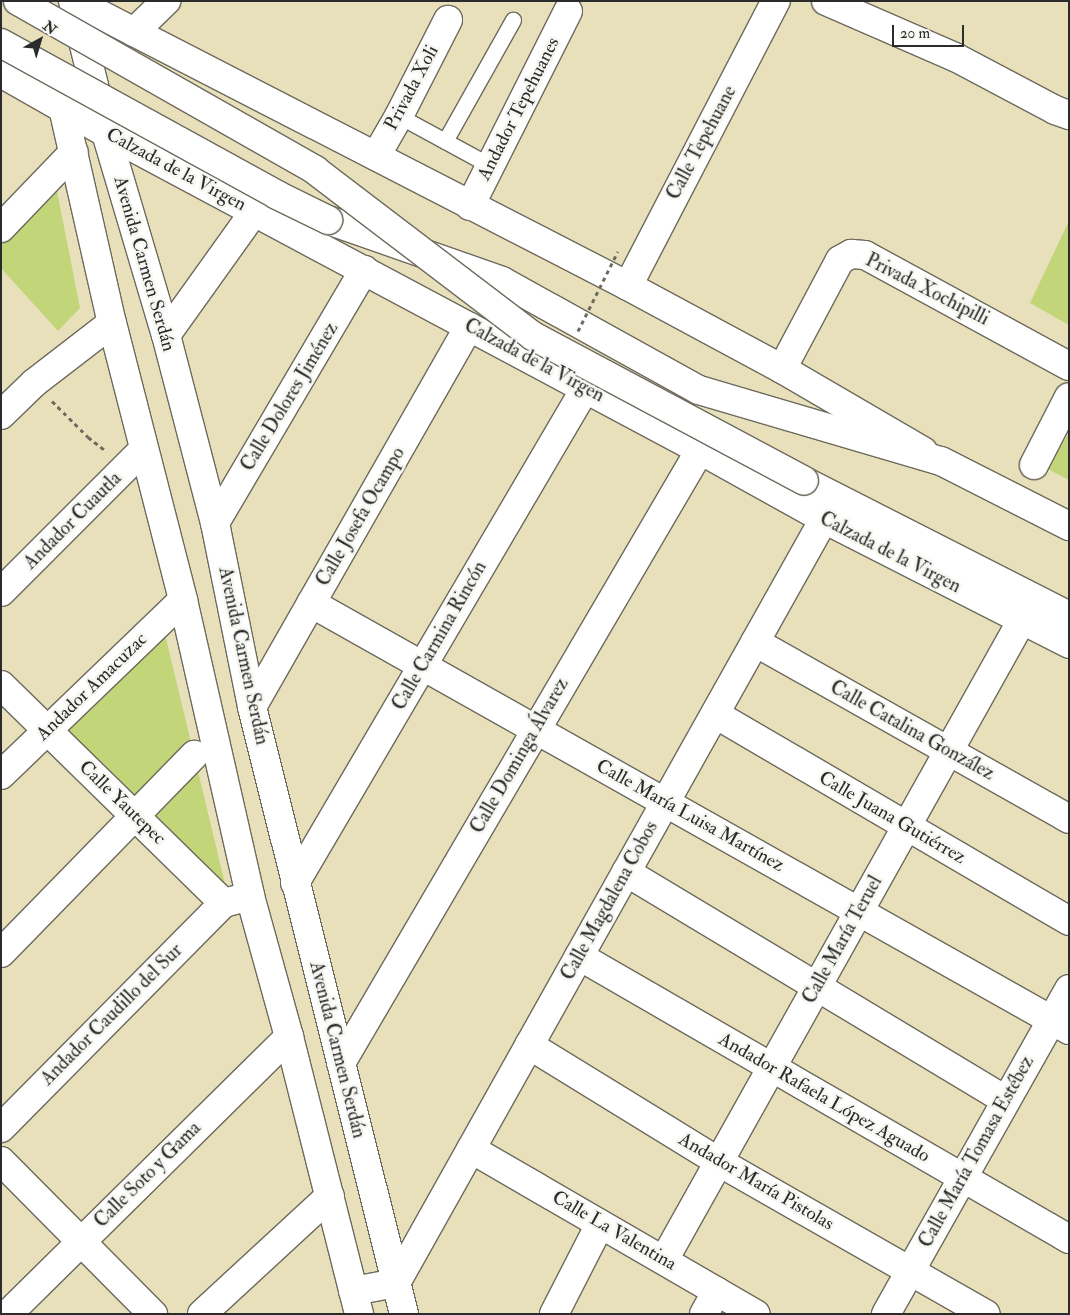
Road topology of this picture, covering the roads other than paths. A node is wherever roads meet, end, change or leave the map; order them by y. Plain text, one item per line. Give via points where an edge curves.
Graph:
1 (18, 1) edge
2 (74, 1) edge
3 (166, 1) edge
4 (776, 1) edge
5 (826, 1) edge
6 (568, 11) dead end
7 (448, 20) dead end
8 (513, 20) dead end
9 (134, 32) junction
10 (1, 42) edge
11 (1, 73) edge
12 (63, 108) junction
13 (1069, 115) edge
14 (399, 116) junction
15 (106, 133) junction
16 (445, 141) junction
17 (74, 152) junction
18 (376, 156) junction
19 (491, 166) junction
20 (470, 206) junction
21 (254, 212) junction
22 (1, 228) edge
23 (364, 270) junction
24 (628, 286) junction
25 (112, 323) junction
26 (469, 326) junction
27 (166, 335) junction
28 (1069, 366) edge
29 (782, 369) junction
30 (585, 389) junction
31 (1069, 397) edge
32 (1, 415) edge
33 (142, 443) junction
34 (700, 450) junction
35 (941, 461) junction
36 (1034, 465) dead end
37 (824, 519) junction
38 (215, 523) junction
39 (1069, 526) edge
40 (1, 592) edge
41 (183, 600) junction
42 (311, 603) junction
43 (1069, 616) edge
44 (1022, 620) junction
45 (755, 642) junction
46 (1069, 644) edge
47 (422, 666) junction
48 (1, 685) edge
49 (252, 707) junction
50 (715, 714) junction
51 (47, 730) junction
52 (536, 730) junction
53 (949, 752) junction
54 (194, 756) dead end
55 (1, 775) edge
56 (665, 802) junction
57 (135, 816) junction
58 (1069, 819) edge
59 (907, 826) junction
60 (626, 872) junction
61 (296, 883) junction
62 (250, 896) junction
63 (224, 903) junction
64 (859, 912) junction
65 (1069, 921) edge
66 (1, 953) edge
67 (579, 956) junction
68 (817, 986) junction
69 (1069, 989) edge
70 (1060, 1025) edge
71 (289, 1037) junction
72 (529, 1045) junction
73 (340, 1063) junction
74 (772, 1068) junction
75 (1006, 1100) junction
76 (1, 1128) edge
77 (471, 1149) junction
78 (1, 1161) edge
79 (719, 1162) junction
80 (963, 1177) junction
81 (330, 1196) junction
82 (600, 1224) junction
83 (1069, 1239) edge
84 (81, 1242) junction
85 (664, 1260) junction
86 (910, 1269) junction
87 (396, 1283) junction
88 (356, 1302) edge
89 (710, 1302) edge
90 (8, 1314) edge
91 (153, 1314) edge
92 (202, 1314) edge
93 (404, 1314) edge
94 (554, 1314) edge
95 (756, 1314) edge
96 (886, 1314) edge
97 (986, 1314) edge

1 - 43 street, Calzada de la Virgen, bridge via 315,170 533,336 804,481
2 - 9 street, Calzada de la Virgen
2 - 15 street, Avenida Carmen Serdán
3 - 9 street
4 - 24 street, Calle Tepehuane
5 - 13 street via 954,57
6 - 19 street, Andador Tepehuanes
7 - 14 street, Privada Xoli
8 - 16 lane
9 - 18 street, Calzada de la Virgen
10 - 35 street, Calzada de la Virgen, bridge via 277,195 328,220 502,281 699,390
11 - 12 street, Calzada de la Virgen
12 - 15 street, Calzada de la Virgen
12 - 17 street, Avenida Carmen Serdán
14 - 16 lane
14 - 18 street, Privada Xoli
15 - 21 street, Calzada de la Virgen
15 - 27 street, Avenida Carmen Serdán
16 - 19 lane
17 - 22 street
17 - 25 street, Avenida Carmen Serdán
18 - 20 street, Calzada de la Virgen
19 - 20 street, Andador Tepehuanes
20 - 24 street, Calzada de la Virgen
21 - 23 street, Calzada de la Virgen
21 - 27 street
23 - 26 street, Calzada de la Virgen
23 - 38 street, Calle Dolores Jiménez
24 - 29 street, Calzada de la Virgen
25 - 32 street via 34,383
25 - 33 street, Avenida Carmen Serdán
26 - 30 street, Calzada de la Virgen
26 - 42 street, Calle Josefa Ocampo
27 - 38 street, Avenida Carmen Serdán
28 - 29 street, Privada Xochipilli via 865,255 851,254 840,260
29 - 35 street, Calzada de la Virgen
30 - 34 street, Calzada de la Virgen
30 - 47 street, Calle Carmina Rincón
31 - 36 street
33 - 40 street, Andador Cuautla
33 - 41 street, Avenida Carmen Serdán
34 - 37 street, Calzada de la Virgen
34 - 52 street, Calle Dominga Álvarez
35 - 39 street, Calzada de la Virgen
37 - 44 street, Calzada de la Virgen
37 - 45 street, Calle Magdalena Cobos
38 - 49 street, Avenida Carmen Serdán
41 - 51 street, Andador Amacuzac
41 - 62 street, Avenida Carmen Serdán
42 - 47 street, Calle María Luisa Martínez
42 - 49 street, Calle Josefa Ocampo
44 - 46 street, Calzada de la Virgen
44 - 53 street, Calle María Teruel
45 - 50 street, Calle Magdalena Cobos
45 - 53 street, Calle Catalina González
47 - 52 street, Calle María Luisa Martínez
47 - 61 street, Calle Carmina Rincón
48 - 51 street, Calle Yautepec
49 - 61 street, Avenida Carmen Serdán
50 - 56 street, Calle Magdalena Cobos
50 - 59 street, Calle Juana Gutiérrez
51 - 55 street, Andador Amacuzac
51 - 57 street, Calle Yautepec
52 - 56 street, Calle María Luisa Martínez
52 - 73 street, Calle Dominga Álvarez
53 - 58 street, Calle Catalina González
53 - 59 street, Calle María Teruel
54 - 57 street
56 - 60 street, Calle Magdalena Cobos
56 - 64 street, Calle María Luisa Martínez
57 - 63 street, Calle Yautepec
57 - 66 street
59 - 64 street, Calle María Teruel
59 - 65 street, Calle Juana Gutiérrez
60 - 67 street, Calle Magdalena Cobos
60 - 68 street
61 - 73 street, Avenida Carmen Serdán
62 - 63 street
62 - 71 street, Avenida Carmen Serdán
63 - 76 street, Andador Caudillo del Sur
64 - 68 street, Calle María Teruel
64 - 70 street, Calle María Luisa Martínez
67 - 72 street, Calle Magdalena Cobos
67 - 74 street, Andador Rafaela López Aguado
68 - 74 street, Calle María Teruel
68 - 75 street
69 - 70 street, Calle María Tomasa Estébez
70 - 75 street, Calle María Tomasa Estébez
71 - 81 street, Avenida Carmen Serdán
71 - 84 street, Calle Soto y Gama
72 - 77 street, Calle Magdalena Cobos
72 - 79 street, Andador María Pistolas
73 - 87 street, Avenida Carmen Serdán
74 - 79 street, Calle María Teruel
74 - 80 street, Andador Rafaela López Aguado
75 - 80 street, Calle María Tomasa Estébez
77 - 82 street, Calle La Valentina
77 - 87 street, Calle Magdalena Cobos
78 - 84 street
79 - 85 street, Calle María Teruel
79 - 86 street, Andador María Pistolas
80 - 83 street, Andador Rafaela López Aguado
80 - 86 street, Calle María Tomasa Estébez
81 - 88 street, Avenida Carmen Serdán
81 - 92 street
82 - 85 street, Calle La Valentina
82 - 94 street
84 - 90 street, Calle Soto y Gama
84 - 91 street
85 - 89 street, Calle La Valentina
86 - 96 street, Calle María Tomasa Estébez
86 - 97 street, Andador María Pistolas
87 - 88 street
87 - 93 street, Avenida Carmen Serdán
89 - 95 street, Calle La Valentina

